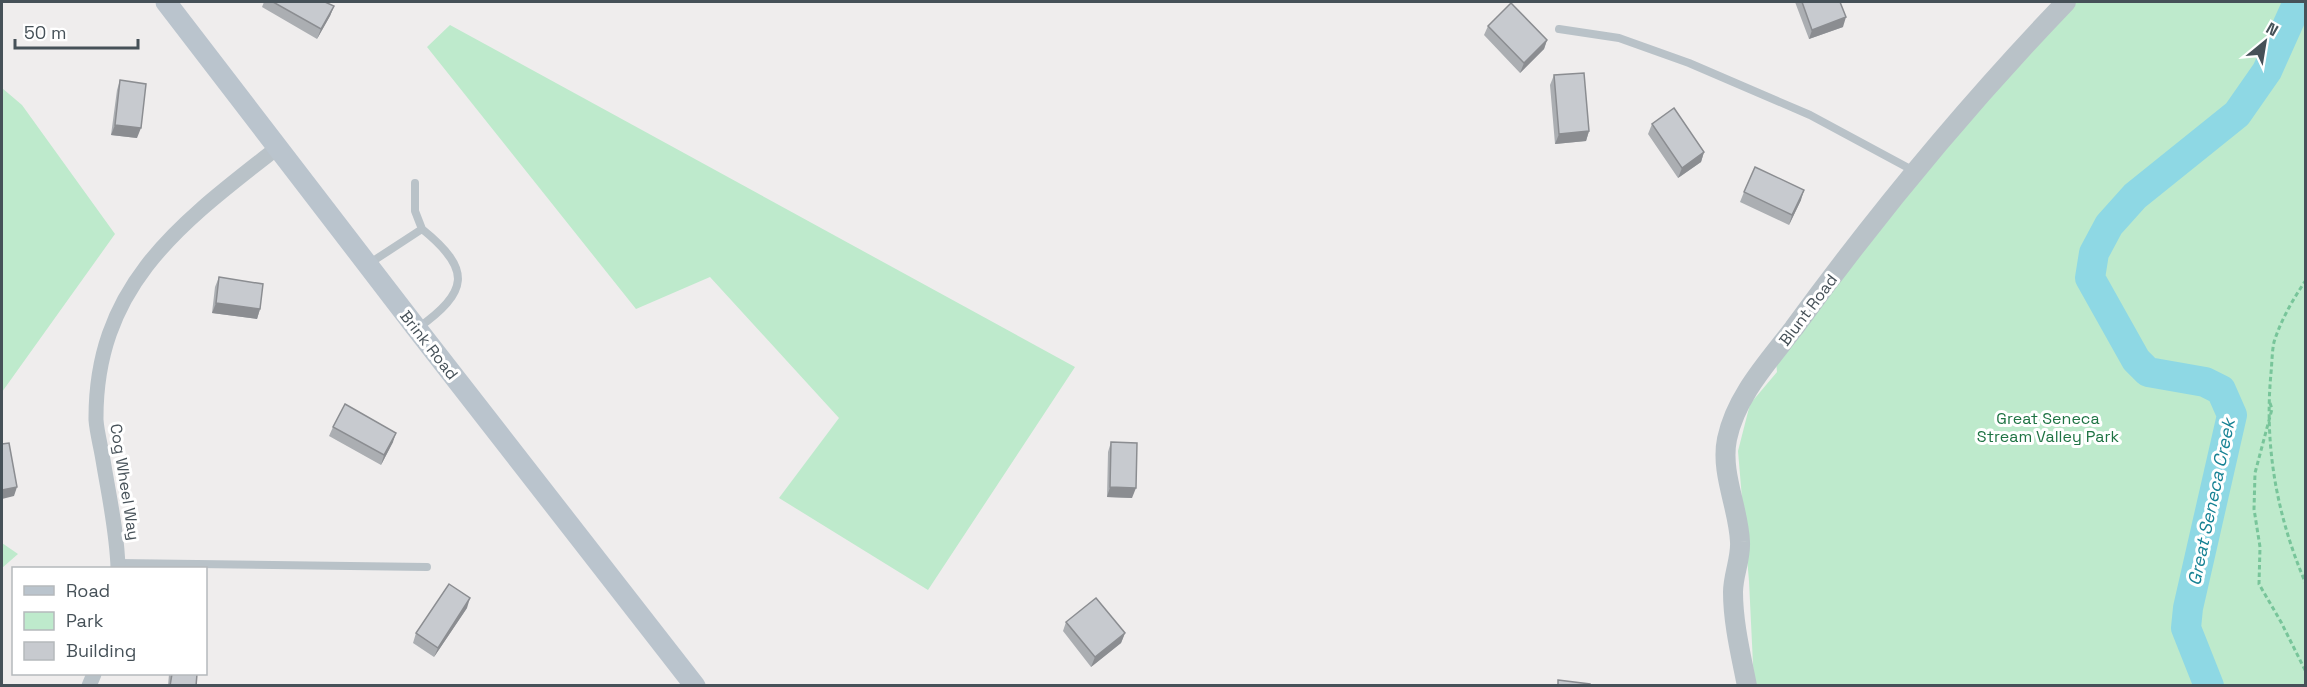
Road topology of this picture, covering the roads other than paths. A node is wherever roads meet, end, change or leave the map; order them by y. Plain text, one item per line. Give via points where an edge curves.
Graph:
1 (166, 2) edge
2 (2066, 2) edge
3 (1559, 28) dead end
4 (277, 148) junction
5 (1915, 172) junction
6 (415, 183) dead end
7 (422, 230) junction
8 (368, 265) junction
9 (417, 329) junction
10 (118, 566) edge
11 (427, 567) dead end
12 (695, 686) edge
13 (1747, 686) edge

1 - 4 main road, Brink Road
2 - 5 street, Blunt Road via 2004,66
3 - 5 lane via 1619,38 1689,63 1810,115
4 - 8 main road, Brink Road
4 - 10 street, Cog Wheel Way via 194,212 162,244 119,308 110,331 98,389 96,422
5 - 13 street, Blunt Road via 1740,401 1726,441 1740,543 1733,591
6 - 7 lane via 415,211
7 - 8 lane
7 - 9 lane via 448,255 458,277 458,289 451,302
8 - 9 main road, Brink Road
9 - 12 main road, Brink Road
10 - 11 lane

